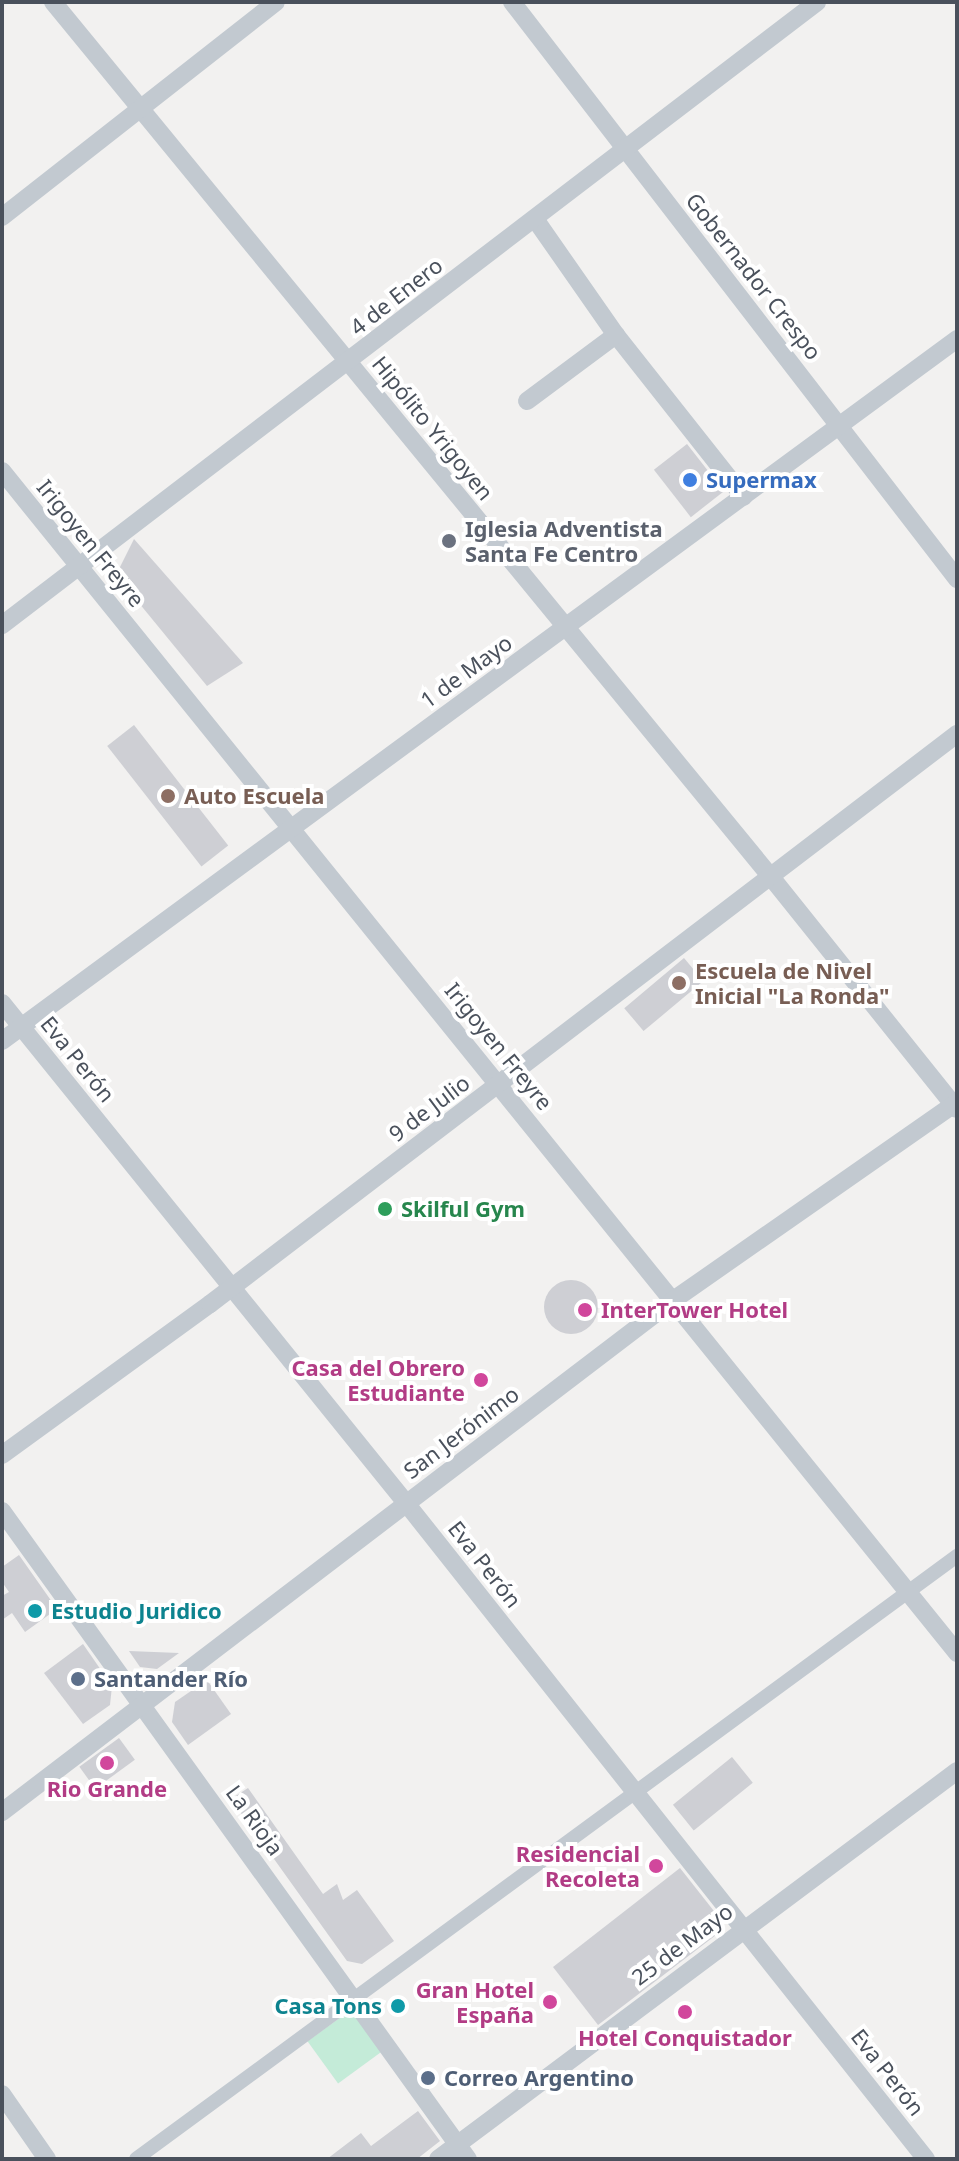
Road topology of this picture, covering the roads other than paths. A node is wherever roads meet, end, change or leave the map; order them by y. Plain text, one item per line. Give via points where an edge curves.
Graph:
1 (53, 2) edge
2 (276, 2) edge
3 (512, 2) edge
4 (817, 2) edge
5 (139, 110) junction
6 (626, 150) junction
7 (2, 217) edge
8 (535, 219) junction
9 (616, 335) junction
10 (957, 339) edge
11 (348, 362) junction
12 (527, 401) dead end
13 (838, 426) junction
14 (2, 471) edge
15 (744, 497) junction
16 (78, 566) junction
17 (957, 579) edge
18 (2, 625) edge
19 (567, 628) junction
20 (957, 734) edge
21 (291, 827) junction
22 (771, 877) junction
23 (2, 1003) edge
24 (21, 1027) junction
25 (2, 1041) edge
26 (499, 1085) junction
27 (956, 1105) edge
28 (233, 1286) junction
29 (672, 1301) junction
30 (2, 1455) edge
31 (406, 1503) junction
32 (2, 1511) edge
33 (957, 1556) edge
34 (907, 1592) junction
35 (957, 1653) edge
36 (141, 1707) junction
37 (957, 1771) edge
38 (632, 1792) junction
39 (2, 1812) edge
40 (744, 1927) junction
41 (354, 1999) junction
42 (2, 2094) edge
43 (463, 2151) edge
44 (47, 2159) edge
45 (136, 2159) edge
46 (438, 2159) edge
47 (926, 2159) edge

1 - 5 street, Hipólito Yrigoyen
2 - 5 street
3 - 6 street, Gobernador Crespo
4 - 6 street, 4 de Enero
5 - 7 street
5 - 11 street, Hipólito Yrigoyen
6 - 8 street, 4 de Enero
6 - 13 street, Gobernador Crespo
8 - 9 street
8 - 11 street, 4 de Enero
9 - 12 street
9 - 15 street
10 - 13 street, 1 de Mayo
11 - 16 street, 4 de Enero
11 - 19 street, Hipólito Yrigoyen
13 - 15 street, 1 de Mayo
13 - 17 street, Gobernador Crespo
14 - 16 street, Irigoyen Freyre
15 - 19 street, 1 de Mayo
16 - 18 street, 4 de Enero
16 - 21 street, Irigoyen Freyre
19 - 21 street, 1 de Mayo
19 - 22 street, Hipólito Yrigoyen
20 - 22 street, 9 de Julio
21 - 24 street, 1 de Mayo
21 - 26 street, Irigoyen Freyre
22 - 26 street, 9 de Julio
22 - 27 street, Hipólito Yrigoyen
23 - 24 street, Eva Perón
24 - 25 street, 1 de Mayo
24 - 28 street, Eva Perón
26 - 28 street, 9 de Julio
26 - 29 street, Irigoyen Freyre
27 - 29 street, San Jerónimo
28 - 30 street, 9 de Julio
28 - 31 street, Eva Perón
29 - 31 street, San Jerónimo
29 - 34 street, Irigoyen Freyre
31 - 36 street, San Jerónimo
31 - 38 street, Eva Perón
32 - 36 street, La Rioja
33 - 34 street
34 - 35 street, Irigoyen Freyre
34 - 38 street
36 - 39 street, San Jerónimo
36 - 41 street, La Rioja
37 - 40 street, 25 de Mayo
38 - 40 street, Eva Perón
38 - 41 street
40 - 43 street, 25 de Mayo
40 - 47 street, Eva Perón
41 - 43 street, La Rioja
41 - 45 street
42 - 44 street
43 - 46 street, 25 de Mayo

